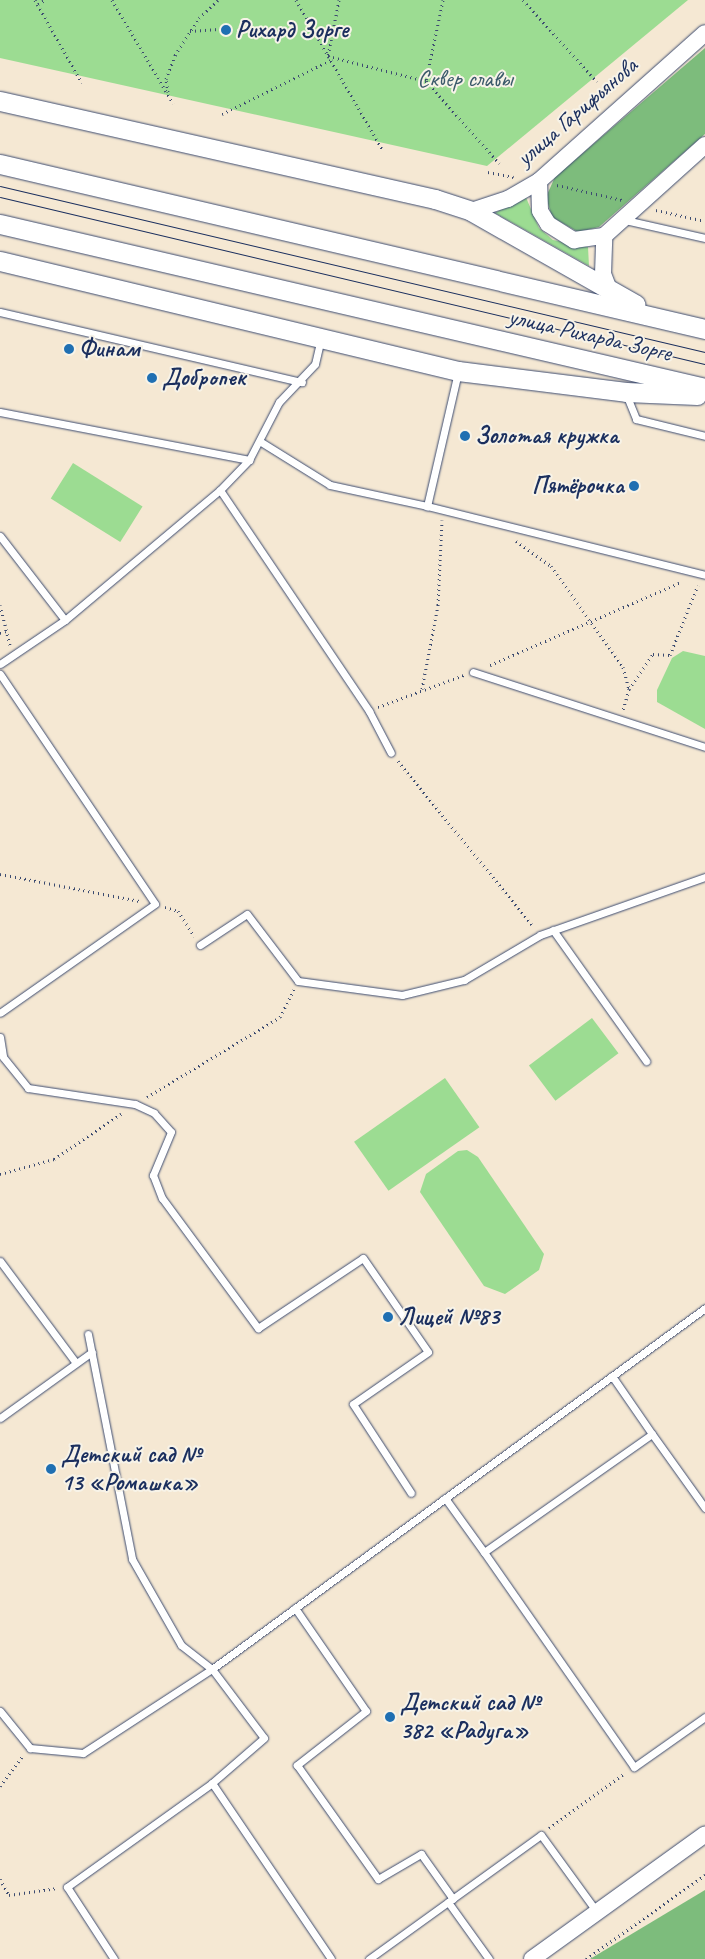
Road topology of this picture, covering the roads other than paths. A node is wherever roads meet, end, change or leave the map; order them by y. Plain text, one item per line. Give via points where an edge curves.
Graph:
1 (705, 33) edge
2 (0, 101) edge
3 (705, 145) edge
4 (0, 164) edge
5 (539, 180) junction
6 (471, 211) junction
7 (621, 219) junction
8 (0, 224) edge
9 (604, 236) junction
10 (705, 238) edge
11 (0, 261) edge
12 (610, 292) junction
13 (0, 312) edge
14 (670, 320) junction
15 (705, 329) edge
16 (321, 338) junction
17 (458, 371) junction
18 (302, 382) junction
19 (705, 388) edge
20 (626, 392) junction
21 (705, 395) edge
22 (0, 412) edge
23 (705, 436) edge
24 (262, 442) junction
25 (249, 460) junction
26 (220, 490) junction
27 (427, 506) junction
28 (0, 536) edge
29 (704, 574) edge
30 (66, 620) junction
31 (0, 664) edge
32 (473, 672) road end
33 (0, 674) edge
34 (705, 747) edge
35 (391, 752) road end
36 (705, 877) edge
37 (553, 930) junction
38 (200, 945) road end
39 (0, 1013) edge
40 (0, 1037) edge
41 (646, 1061) dead end
42 (0, 1260) edge
43 (704, 1310) edge
44 (88, 1334) dead end
45 (92, 1352) junction
46 (76, 1363) junction
47 (612, 1376) junction
48 (0, 1418) edge
49 (652, 1434) junction
50 (411, 1493) dead end
51 (445, 1498) junction
52 (705, 1508) edge
53 (484, 1552) junction
54 (296, 1608) junction
55 (212, 1670) junction
56 (0, 1711) edge
57 (705, 1717) edge
58 (212, 1783) junction
59 (705, 1834) edge
60 (451, 1900) junction
61 (597, 1912) junction
62 (114, 1959) edge
63 (331, 1959) edge
64 (369, 1959) edge
65 (489, 1959) edge
66 (532, 1959) edge

1 - 5 street, улица Гарифьянова
2 - 6 main road
3 - 7 street
4 - 14 main road, улица Рихарда Зорге
5 - 6 street, улица Гарифьянова via 508,199
5 - 9 street via 538,203 548,224 574,240
6 - 12 main road
7 - 9 street
7 - 10 lane
8 - 19 main road, улица Рихарда Зорге
9 - 12 street via 602,255
11 - 16 main road
12 - 14 main road
13 - 18 lane
14 - 15 main road, улица Рихарда Зорге
16 - 17 main road
16 - 18 lane via 315,364
17 - 20 main road
17 - 27 lane
18 - 24 lane via 279,402
20 - 21 main road
20 - 23 lane via 636,419
22 - 25 lane
24 - 25 lane
24 - 27 lane via 330,485
25 - 26 lane
26 - 30 lane
26 - 35 lane via 369,711
27 - 29 lane
28 - 30 lane
30 - 31 lane
32 - 34 lane
33 - 39 lane via 155,904
36 - 37 lane
37 - 38 lane via 464,980 402,995 298,981 247,914
37 - 41 lane
40 - 50 lane via 3,1057 28,1088 135,1104 154,1113 171,1132 154,1175 162,1198 258,1328 363,1258 428,1352 353,1404
42 - 46 lane
43 - 47 lane
44 - 45 lane
45 - 46 lane
45 - 55 lane via 132,1559 180,1645
46 - 48 lane
47 - 49 lane
47 - 51 lane
49 - 52 lane
49 - 53 lane
51 - 53 lane
51 - 54 lane
53 - 57 lane via 634,1767
54 - 55 lane
54 - 60 lane via 366,1711 297,1765 378,1879 422,1854
55 - 56 lane via 83,1754 30,1748
55 - 58 lane via 264,1738
58 - 62 lane via 67,1887
58 - 63 lane
59 - 61 street
60 - 61 lane via 540,1835
60 - 64 lane
60 - 65 lane
61 - 66 street

